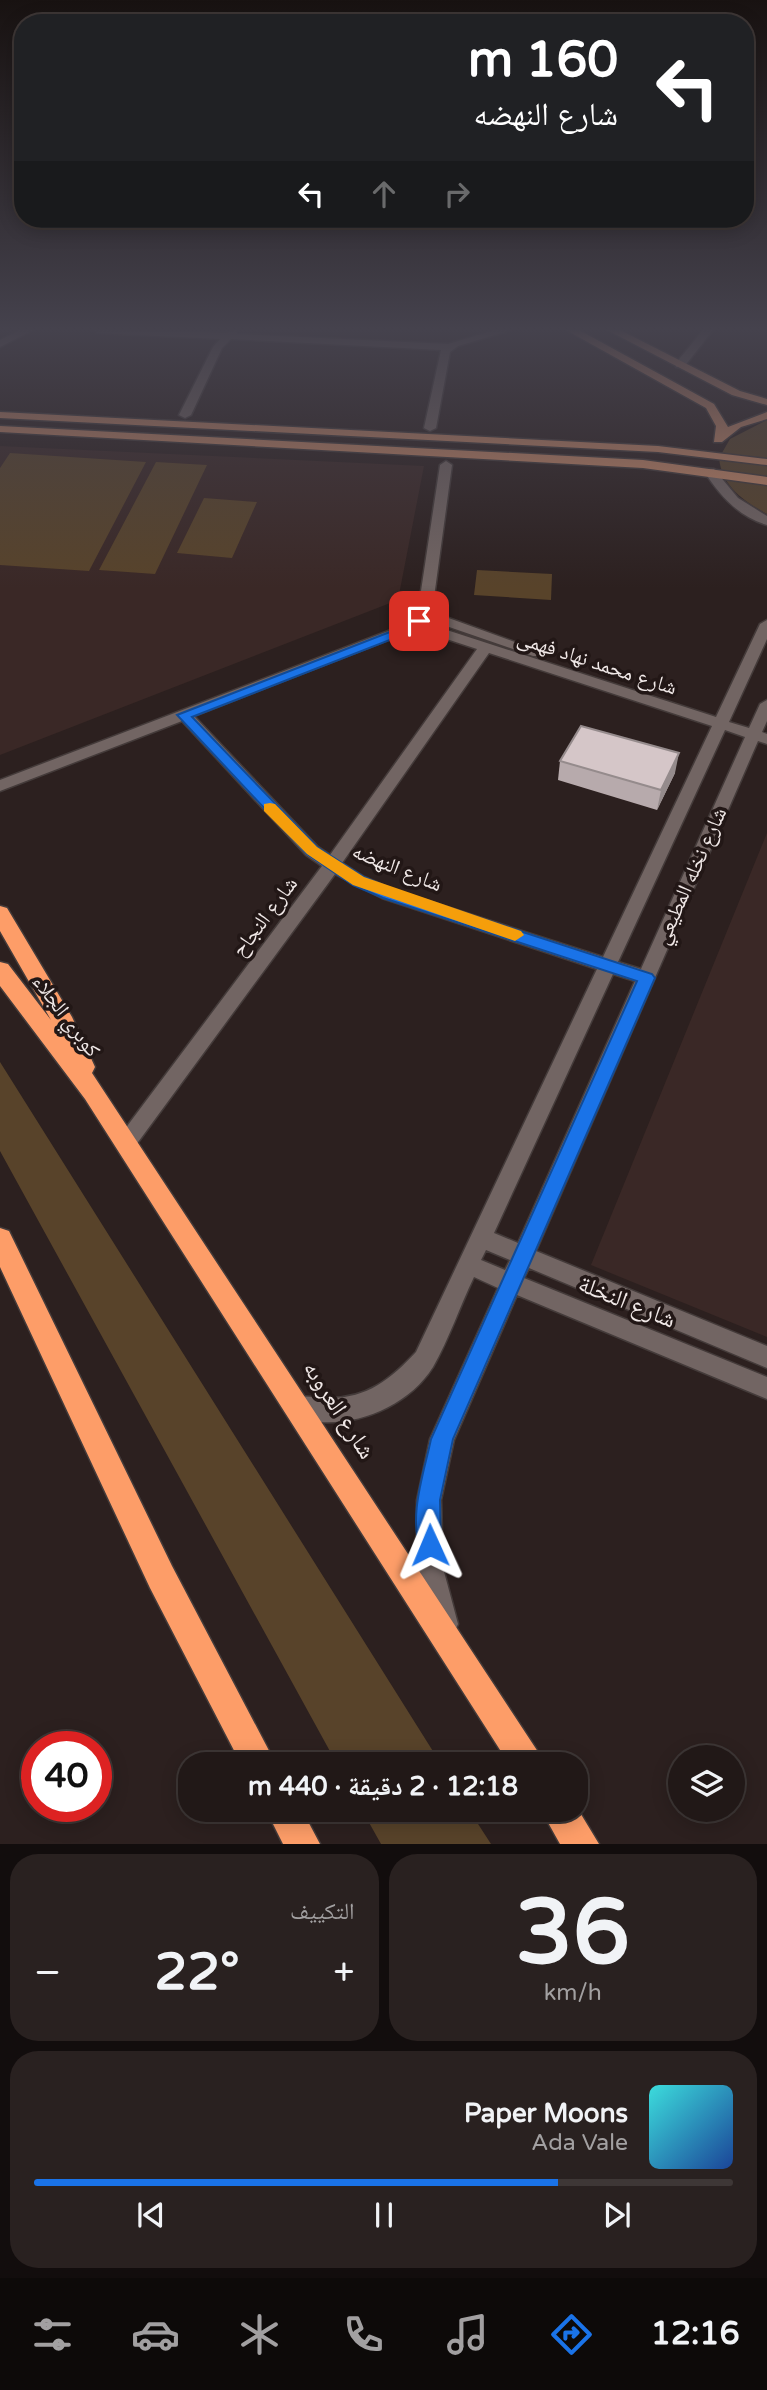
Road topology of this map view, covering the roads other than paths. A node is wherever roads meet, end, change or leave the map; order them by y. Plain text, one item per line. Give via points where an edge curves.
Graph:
1 (20, 416) edge
2 (205, 416) edge
3 (432, 416) edge
4 (719, 416) edge
5 (764, 416) edge
6 (430, 428) junction
7 (0, 429) edge
8 (721, 436) junction
9 (0, 441) edge
10 (608, 447) junction
11 (710, 453) junction
12 (611, 462) junction
13 (767, 462) edge
14 (446, 465) junction
15 (710, 471) junction
16 (767, 481) edge
17 (767, 521) edge
18 (419, 619) junction
19 (767, 624) edge
20 (485, 648) junction
21 (767, 704) edge
22 (184, 715) junction
23 (722, 721) junction
24 (761, 732) edge
25 (0, 786) edge
26 (332, 865) junction
27 (0, 913) edge
28 (608, 966) junction
29 (0, 970) edge
30 (646, 978) junction
31 (93, 1092) junction
32 (125, 1143) junction
33 (481, 1238) junction
34 (0, 1239) edge
35 (524, 1255) junction
36 (468, 1265) junction
37 (512, 1283) junction
38 (767, 1357) edge
39 (767, 1388) edge
40 (297, 1407) junction
41 (448, 1638) junction
42 (253, 1752) edge
43 (521, 1752) edge
44 (290, 1822) edge
45 (566, 1822) edge
46 (302, 1844) edge
47 (581, 1844) edge

1 - 10 main road
2 - 6 main road
3 - 6 street
4 - 8 main road
5 - 8 main road
6 - 10 main road via 573,435
7 - 12 main road
8 - 11 main road
9 - 14 main road
10 - 11 main road
11 - 13 main road
12 - 14 main road via 579,471
12 - 15 main road
14 - 18 street
15 - 16 main road
15 - 17 street via 723,493
18 - 20 street, شارع محمد نهاد فهمى
18 - 22 street
18 - 23 street, شارع محمد نهاد فهمى
19 - 23 street, شارع نخله المطيعي
20 - 23 street, شارع محمد نهاد فهمى
20 - 26 street, شارع النجاح
21 - 24 street, شارع نخله المطيعي
22 - 25 street
22 - 26 street, شارع النهضه via 295,835
23 - 24 street, شارع محمد نهاد فهمى
23 - 28 street, شارع نخله المطيعي
24 - 30 street, شارع نخله المطيعي
26 - 28 street, شارع النهضه via 388,894
26 - 32 street, شارع النجاح
27 - 31 highway via 64,1023
28 - 30 street, شارع النهضه
28 - 33 street, شارع نخله المطيعي
29 - 31 highway, كوبري الجلاء
30 - 35 street, شارع نخله المطيعي
31 - 32 highway, شارع العروبه
32 - 40 highway, شارع العروبه
33 - 35 street, شارع النخلة
33 - 36 street, شارع نخله المطيعي
34 - 42 highway via 161,1577
35 - 37 street, شارع نخله المطيعي
35 - 38 street, شارع النخلة
36 - 37 street, شارع النخلة
36 - 40 street, شارع نخله المطيعي via 424,1360 401,1387 370,1406 334,1412
37 - 39 street, شارع النخلة
37 - 41 street, شارع نخله المطيعي via 442,1439 429,1500 430,1568
40 - 41 highway, شارع العروبه
41 - 43 highway, شارع العروبه
44 - 46 highway
45 - 47 highway

